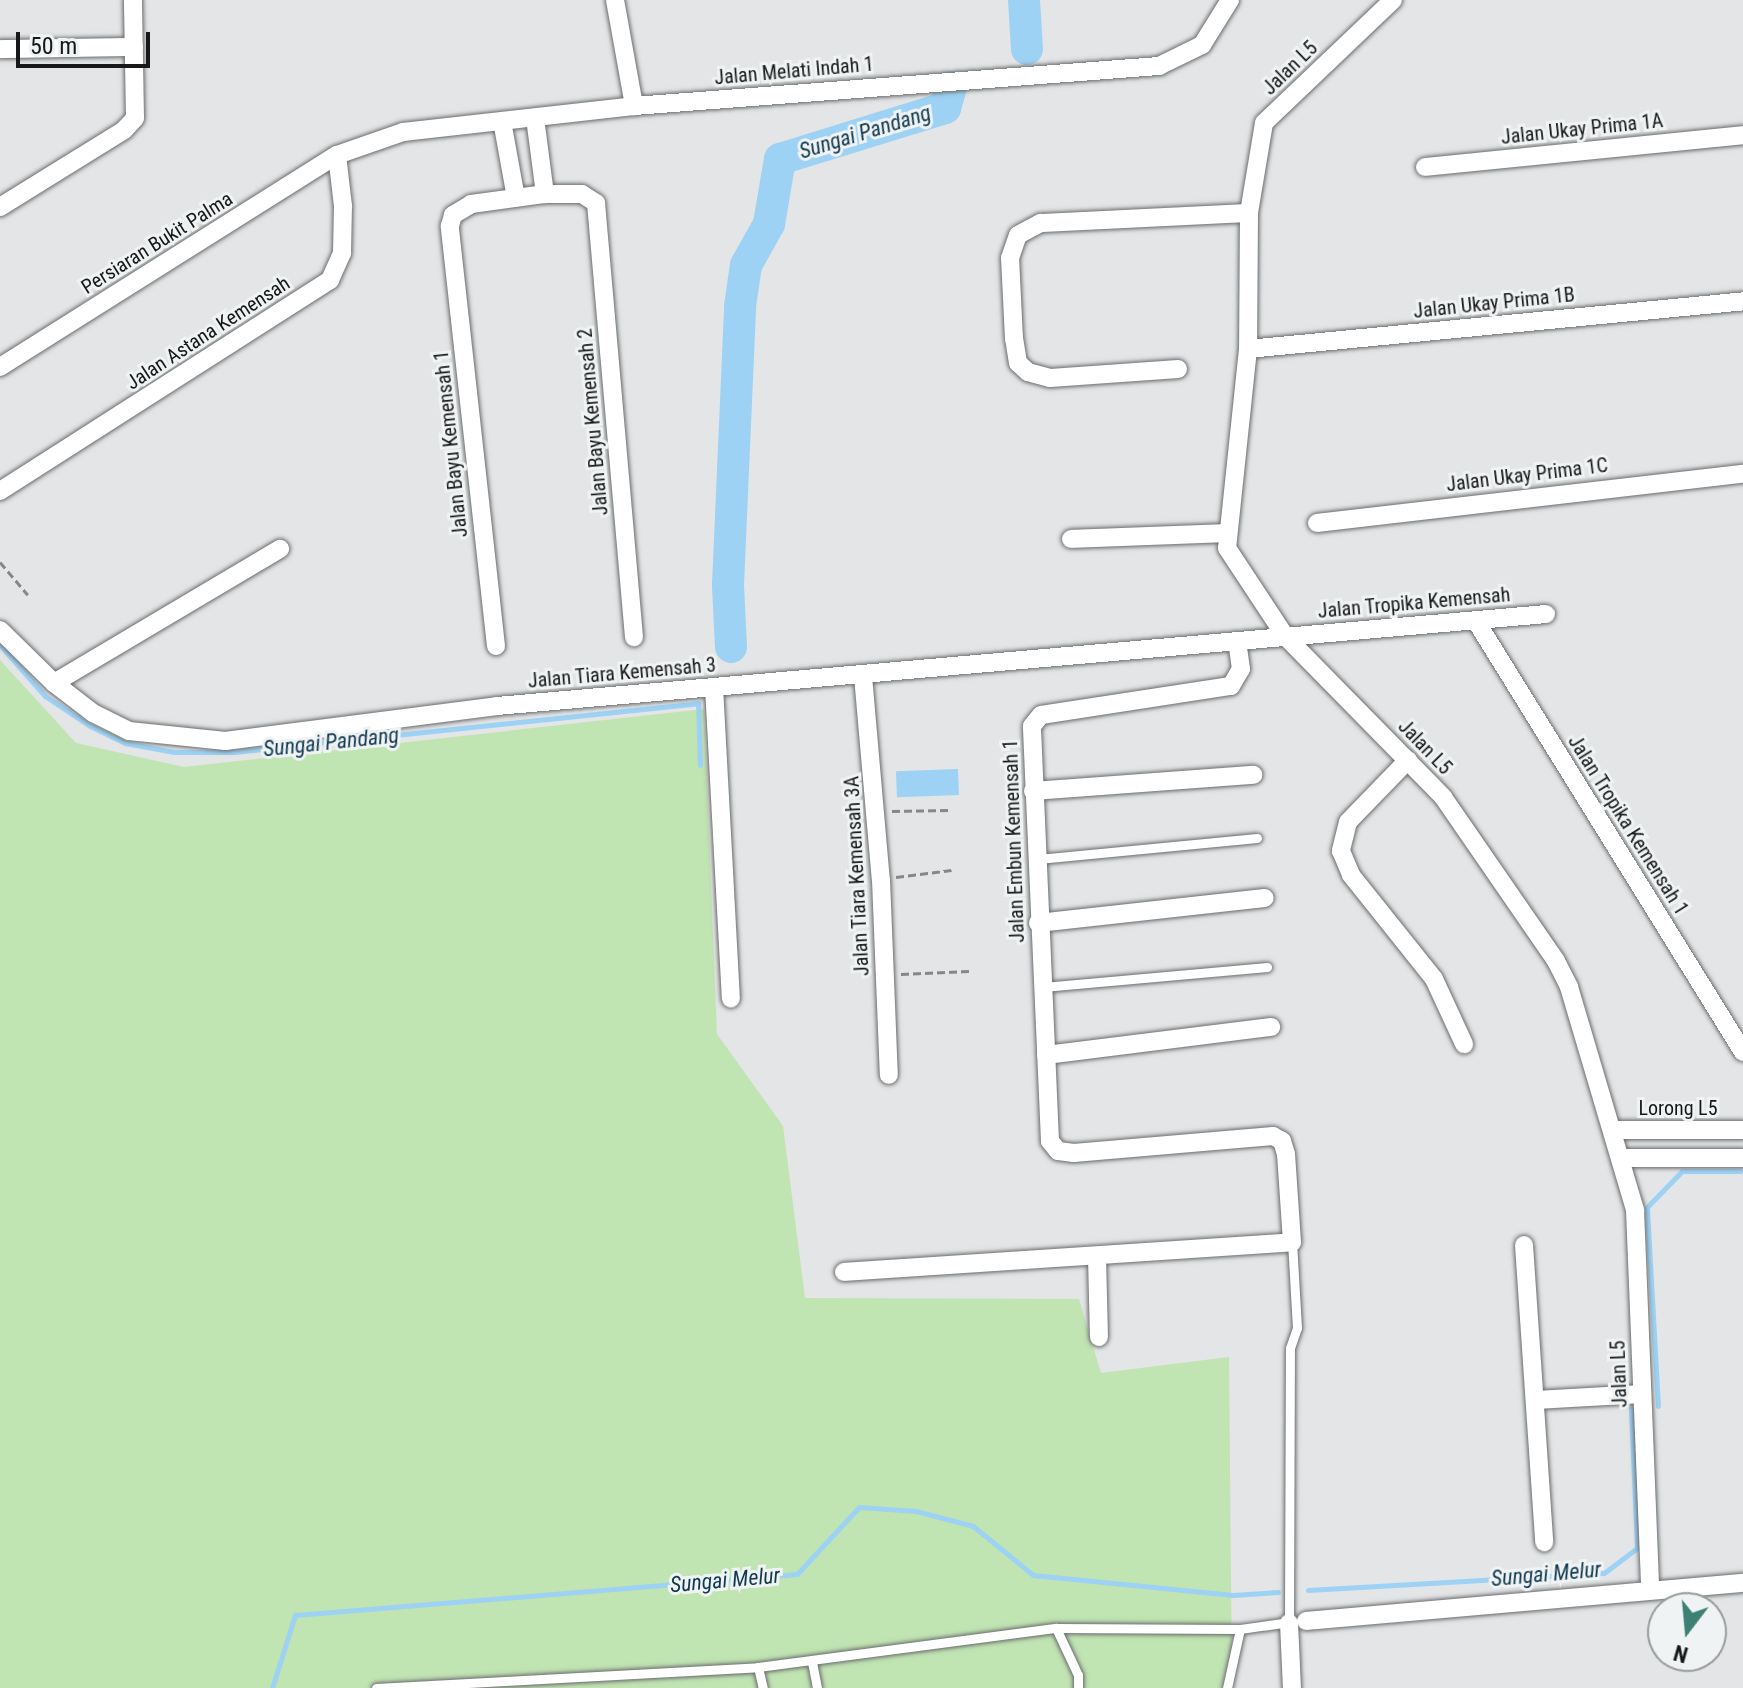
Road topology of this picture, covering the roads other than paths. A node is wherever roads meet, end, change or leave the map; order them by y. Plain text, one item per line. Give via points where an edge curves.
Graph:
1 (133, 0) edge
2 (615, 0) edge
3 (1230, 0) edge
4 (1387, 1) edge
5 (134, 47) junction
6 (0, 49) edge
7 (634, 106) junction
8 (535, 118) junction
9 (502, 121) junction
10 (1743, 135) edge
11 (337, 155) junction
12 (1425, 167) dead end
13 (545, 194) junction
14 (516, 198) junction
15 (0, 207) edge
16 (1249, 213) junction
17 (1743, 301) edge
18 (1248, 349) junction
19 (0, 367) edge
20 (1178, 369) dead end
21 (1743, 474) edge
22 (0, 491) edge
23 (1317, 523) dead end
24 (1226, 533) junction
25 (1071, 539) dead end
26 (280, 549) dead end
27 (1546, 614) dead end
28 (1476, 621) junction
29 (0, 630) edge
30 (1285, 636) junction
31 (634, 637) dead end
32 (1237, 641) junction
33 (496, 646) dead end
34 (863, 676) junction
35 (54, 683) junction
36 (714, 687) junction
37 (1408, 760) junction
38 (1253, 775) dead end
39 (1033, 791) junction
40 (1257, 838) dead end
41 (1038, 859) junction
42 (1265, 898) dead end
43 (1038, 923) junction
44 (1267, 967) dead end
45 (1043, 987) junction
46 (731, 999) dead end
47 (1271, 1027) dead end
48 (1464, 1044) dead end
49 (1743, 1052) edge
50 (1046, 1055) junction
51 (889, 1075) dead end
52 (1613, 1130) junction
53 (1743, 1130) edge
54 (1622, 1158) junction
55 (1743, 1158) edge
56 (1292, 1242) junction
57 (1524, 1245) dead end
58 (1097, 1257) junction
59 (844, 1272) dead end
60 (1099, 1337) dead end
61 (1642, 1394) junction
62 (1536, 1400) junction
63 (1544, 1542) dead end
64 (1743, 1583) edge
65 (1650, 1590) junction
66 (1297, 1622) junction
67 (1056, 1628) junction
68 (1240, 1629) junction
69 (812, 1662) junction
70 (758, 1667) junction
71 (376, 1688) edge
72 (763, 1688) edge
73 (817, 1688) edge
74 (1078, 1688) edge
75 (1227, 1688) edge
76 (1292, 1688) edge

1 - 5 street
2 - 7 street
3 - 7 street, Jalan Melati Indah 1 via 1202,45 1159,66
4 - 16 street, Jalan L5 via 1264,123
5 - 6 street
5 - 15 street via 135,118
7 - 8 street, Jalan Melati Indah 1
8 - 9 street, Jalan Melati Indah 1
8 - 13 street
9 - 11 street, Jalan Melati Indah 1 via 403,132
9 - 14 street
10 - 12 street, Jalan Ukay Prima 1A
11 - 19 street, Persiaran Bukit Palma
11 - 22 street, Jalan Astana Kemensah via 342,253 330,280
13 - 14 street
13 - 31 street, Jalan Bayu Kemensah 2 via 582,194 596,203
14 - 33 street, Jalan Bayu Kemensah 1 via 460,209 453,215 450,237
16 - 18 street, Jalan L5
16 - 20 street via 1041,223 1018,235 1010,258 1014,339 1018,363 1028,372 1050,378
17 - 18 street, Jalan Ukay Prima 1B
18 - 24 street, Jalan L5
21 - 23 street, Jalan Ukay Prima 1C
24 - 25 street
24 - 30 street, Jalan L5 via 1230,559
26 - 35 street
27 - 28 street, Jalan Tropika Kemensah
28 - 30 street, Jalan Tropika Kemensah
28 - 49 street, Jalan Tropika Kemensah 1
29 - 35 street, Jalan Tiara Kemensah 3
30 - 32 street, Jalan Tiara Kemensah 3
30 - 37 street, Jalan L5
32 - 34 street, Jalan Tiara Kemensah 3
32 - 39 street, Jalan Embun Kemensah 1 via 1241,669 1231,686 1041,715 1032,726
34 - 36 street, Jalan Tiara Kemensah 3
34 - 51 street, Jalan Tiara Kemensah 3A via 881,880
35 - 36 street, Jalan Tiara Kemensah 3 via 93,713 129,731 225,741 497,706
36 - 46 street
37 - 48 street via 1348,822 1341,842 1343,861 1434,979
37 - 52 street, Jalan L5 via 1470,834 1556,961 1592,1052
38 - 39 street
39 - 41 street, Jalan Embun Kemensah 1
40 - 41 lane
41 - 43 street, Jalan Embun Kemensah 1
42 - 43 street
43 - 45 street, Jalan Embun Kemensah 1
44 - 45 lane
45 - 50 street, Jalan Embun Kemensah 1
47 - 50 street
50 - 56 street, Jalan Embun Kemensah 1 via 1050,1141 1065,1153 1273,1136 1282,1141
52 - 53 street, Lorong L5
52 - 54 street, Jalan L5
54 - 55 street
54 - 61 street, Jalan L5 via 1635,1210
56 - 58 street
56 - 66 lane
57 - 62 street
58 - 59 street
58 - 60 street
61 - 62 street
61 - 65 street, Jalan L5
62 - 63 street
64 - 65 street
65 - 66 street
66 - 68 lane
66 - 76 street
67 - 68 lane
67 - 69 lane
67 - 74 lane via 1078,1675
68 - 75 lane
69 - 70 lane
69 - 73 lane
70 - 71 lane
70 - 72 lane

